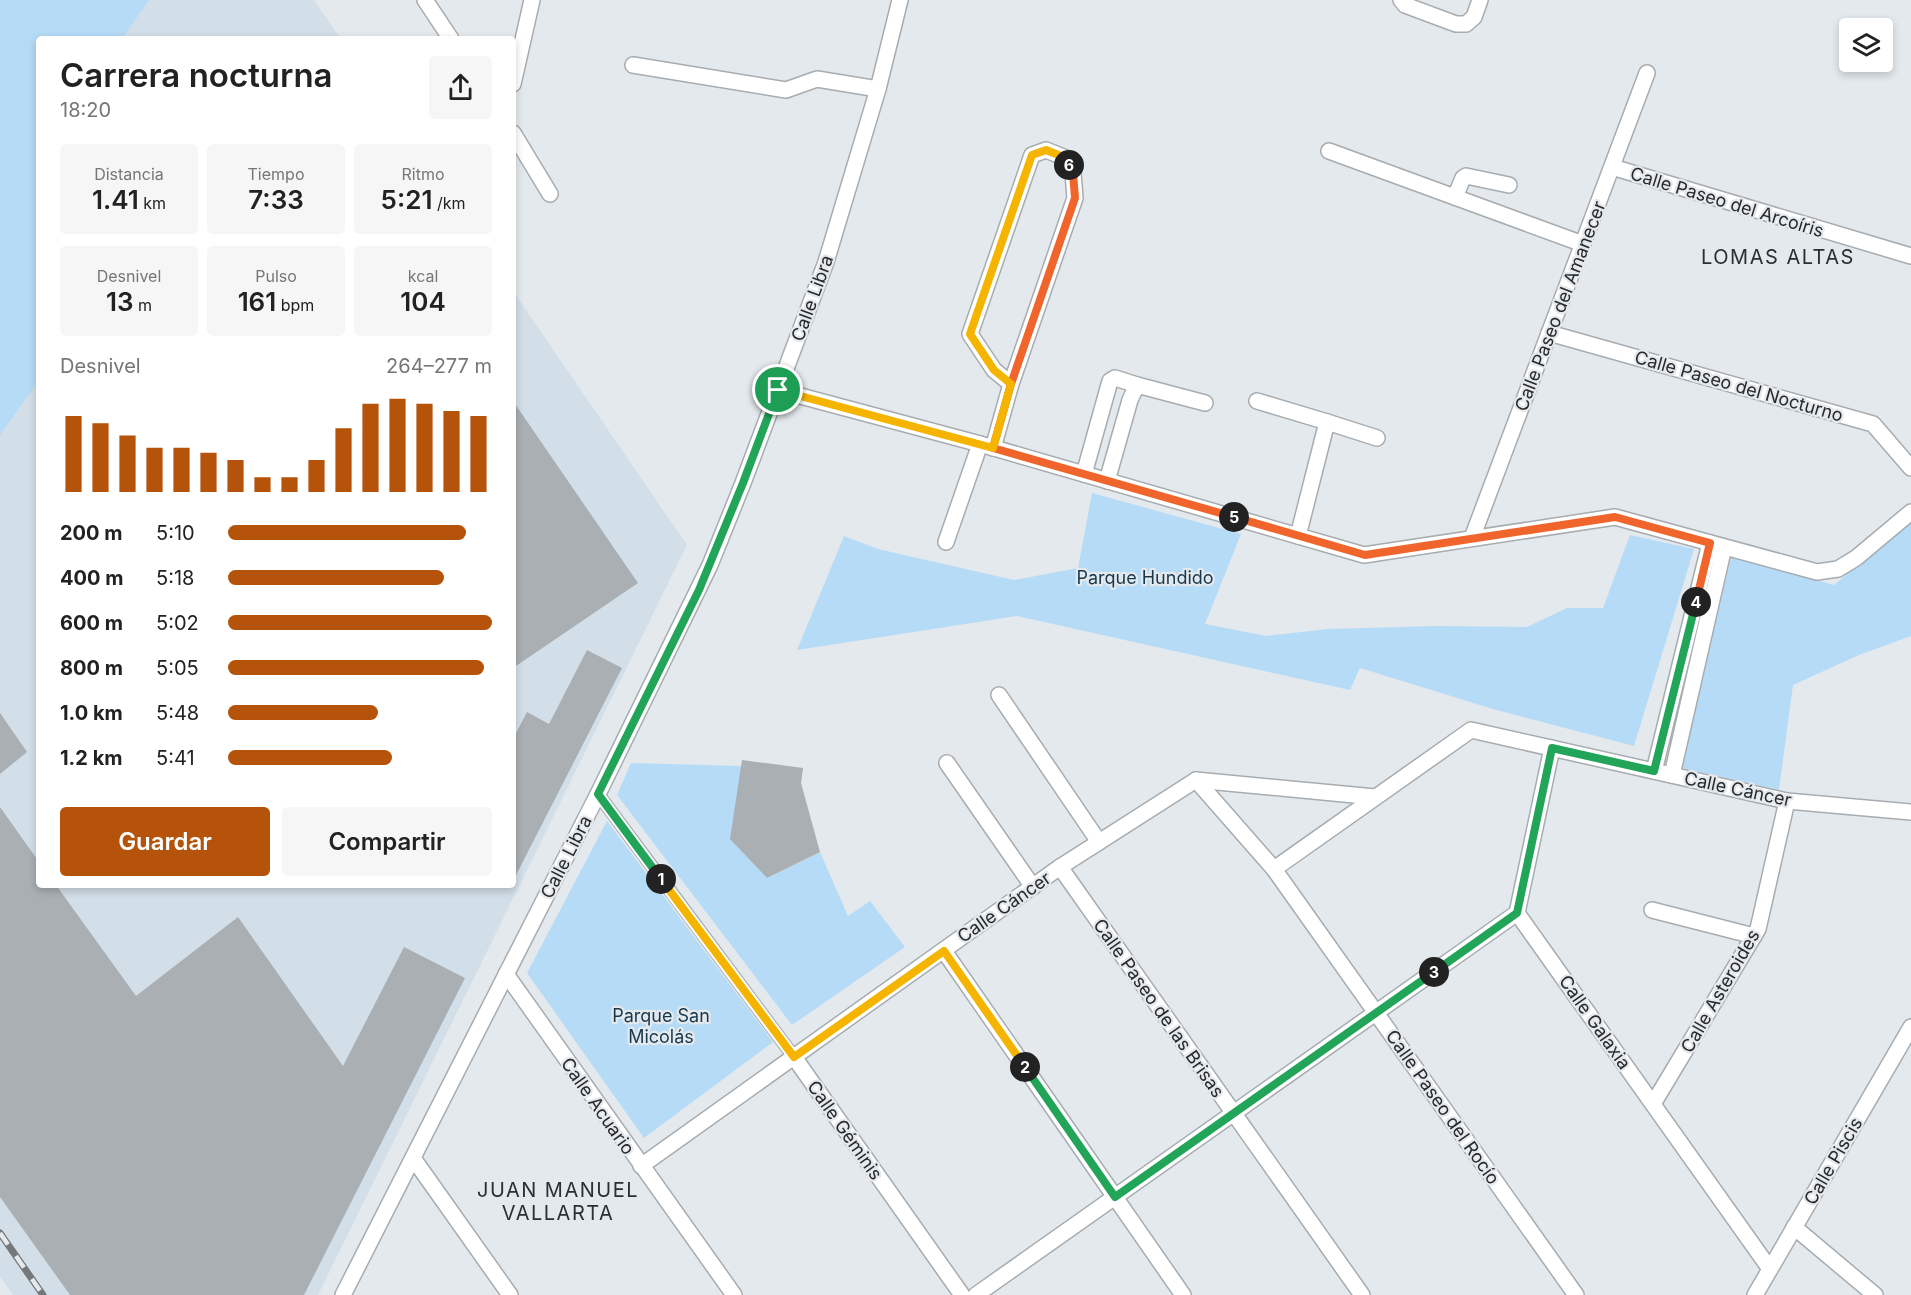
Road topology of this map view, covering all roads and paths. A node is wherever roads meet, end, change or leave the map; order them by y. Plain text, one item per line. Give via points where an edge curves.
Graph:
1 (425, 0) edge
2 (532, 0) edge
3 (900, 0) edge
4 (1401, 0) edge
5 (1480, 0) edge
6 (449, 36) edge
7 (633, 65) dead end
8 (516, 71) edge
9 (1647, 74) dead end
10 (878, 89) junction
11 (516, 138) edge
12 (1329, 151) dead end
13 (1612, 167) junction
14 (1509, 185) dead end
15 (550, 194) dead end
16 (1455, 197) junction
17 (1583, 244) junction
18 (1911, 256) edge
19 (1549, 333) junction
20 (1011, 384) junction
21 (1137, 385) junction
22 (778, 390) junction
23 (1257, 401) dead end
24 (1205, 404) dead end
25 (1327, 422) junction
26 (1377, 438) dead end
27 (986, 446) junction
28 (1911, 468) edge
29 (1084, 474) junction
30 (1107, 481) junction
31 (1911, 512) edge
32 (1299, 536) junction
33 (1472, 538) junction
34 (946, 542) dead end
35 (1717, 545) junction
36 (999, 695) dead end
37 (1552, 748) junction
38 (947, 763) dead end
39 (1654, 771) junction
40 (1672, 775) junction
41 (1196, 780) junction
42 (598, 794) junction
43 (1375, 798) junction
44 (1786, 801) junction
45 (1911, 812) edge
46 (1099, 842) junction
47 (1060, 867) junction
48 (1274, 870) junction
49 (1033, 887) junction
50 (1652, 910) dead end
51 (1517, 913) junction
52 (1754, 936) junction
53 (944, 951) junction
54 (506, 974) junction
55 (1376, 1013) junction
56 (1911, 1027) edge
57 (794, 1057) junction
58 (1653, 1104) junction
59 (1233, 1113) junction
60 (413, 1158) junction
61 (641, 1166) junction
62 (1115, 1197) junction
63 (1794, 1227) junction
64 (1770, 1269) junction
65 (343, 1295) edge
66 (510, 1295) edge
67 (734, 1295) edge
68 (962, 1295) edge
69 (976, 1295) edge
70 (1183, 1295) edge
71 (1362, 1295) edge
72 (1576, 1295) edge
73 (1755, 1295) edge
74 (1875, 1295) edge

1 - 6 street
2 - 8 street
3 - 10 street, Calle Libra
4 - 5 street via 1456,24 1466,24 1474,17
7 - 10 street via 786,90 817,79
9 - 13 street, Calle Paseo del Amanecer
10 - 22 street, Calle Libra via 826,262
11 - 15 street
12 - 16 street
13 - 17 street, Calle Paseo del Amanecer
13 - 18 street, Calle Paseo del Arcoíris
14 - 16 street via 1466,176
16 - 17 street
17 - 19 street, Calle Paseo del Amanecer
19 - 28 street, Calle Paseo del Nocturno via 1873,424
19 - 33 street, Calle Paseo del Amanecer
20 - 20 street via 994,370 970,334 1032,155 1046,150 1066,158 1073,173 1075,198
20 - 27 street
21 - 24 street
21 - 29 street via 1114,378 1110,381
21 - 30 street
22 - 27 street
22 - 42 street, Calle Libra via 699,590
23 - 25 street
25 - 26 street
25 - 32 street
27 - 29 street
27 - 34 street
29 - 30 street
30 - 32 street
31 - 35 street via 1838,569 1817,572
32 - 33 street via 1365,555
33 - 35 street via 1615,517
35 - 39 street
35 - 40 street
36 - 46 street
37 - 39 street, Calle Cáncer
37 - 43 street, Calle Cáncer via 1471,730
37 - 51 street
38 - 49 street
39 - 40 street, Calle Cáncer
40 - 44 street, Calle Cáncer
41 - 43 street
41 - 46 street, Calle Cáncer
41 - 48 street, Calle Paseo del Rocío
42 - 54 street, Calle Libra
42 - 57 street, Calle Géminis
43 - 48 street, Calle Cáncer
44 - 45 street, Calle Cáncer
44 - 52 street, Calle Asteroides
46 - 47 street, Calle Cáncer
47 - 49 street, Calle Cáncer
47 - 59 street, Calle Paseo de las Brisas
48 - 55 street, Calle Paseo del Rocío
49 - 53 street, Calle Cáncer
50 - 52 street
51 - 55 street
51 - 58 street, Calle Galaxia
52 - 58 street, Calle Asteroides
53 - 57 street, Calle Cáncer
53 - 62 street
54 - 60 street, Calle Libra
54 - 61 street, Calle Acuario
55 - 59 street
55 - 72 street, Calle Paseo del Rocío
56 - 63 street, Calle Piscis
57 - 61 street, Calle Cáncer
57 - 68 street, Calle Géminis
58 - 64 street, Calle Galaxia
59 - 62 street
59 - 71 street, Calle Paseo de las Brisas
60 - 65 street, Calle Libra
60 - 66 street
61 - 67 street, Calle Acuario
62 - 69 street
62 - 70 street
63 - 64 street, Calle Piscis
63 - 74 street
64 - 73 street, Calle Piscis

